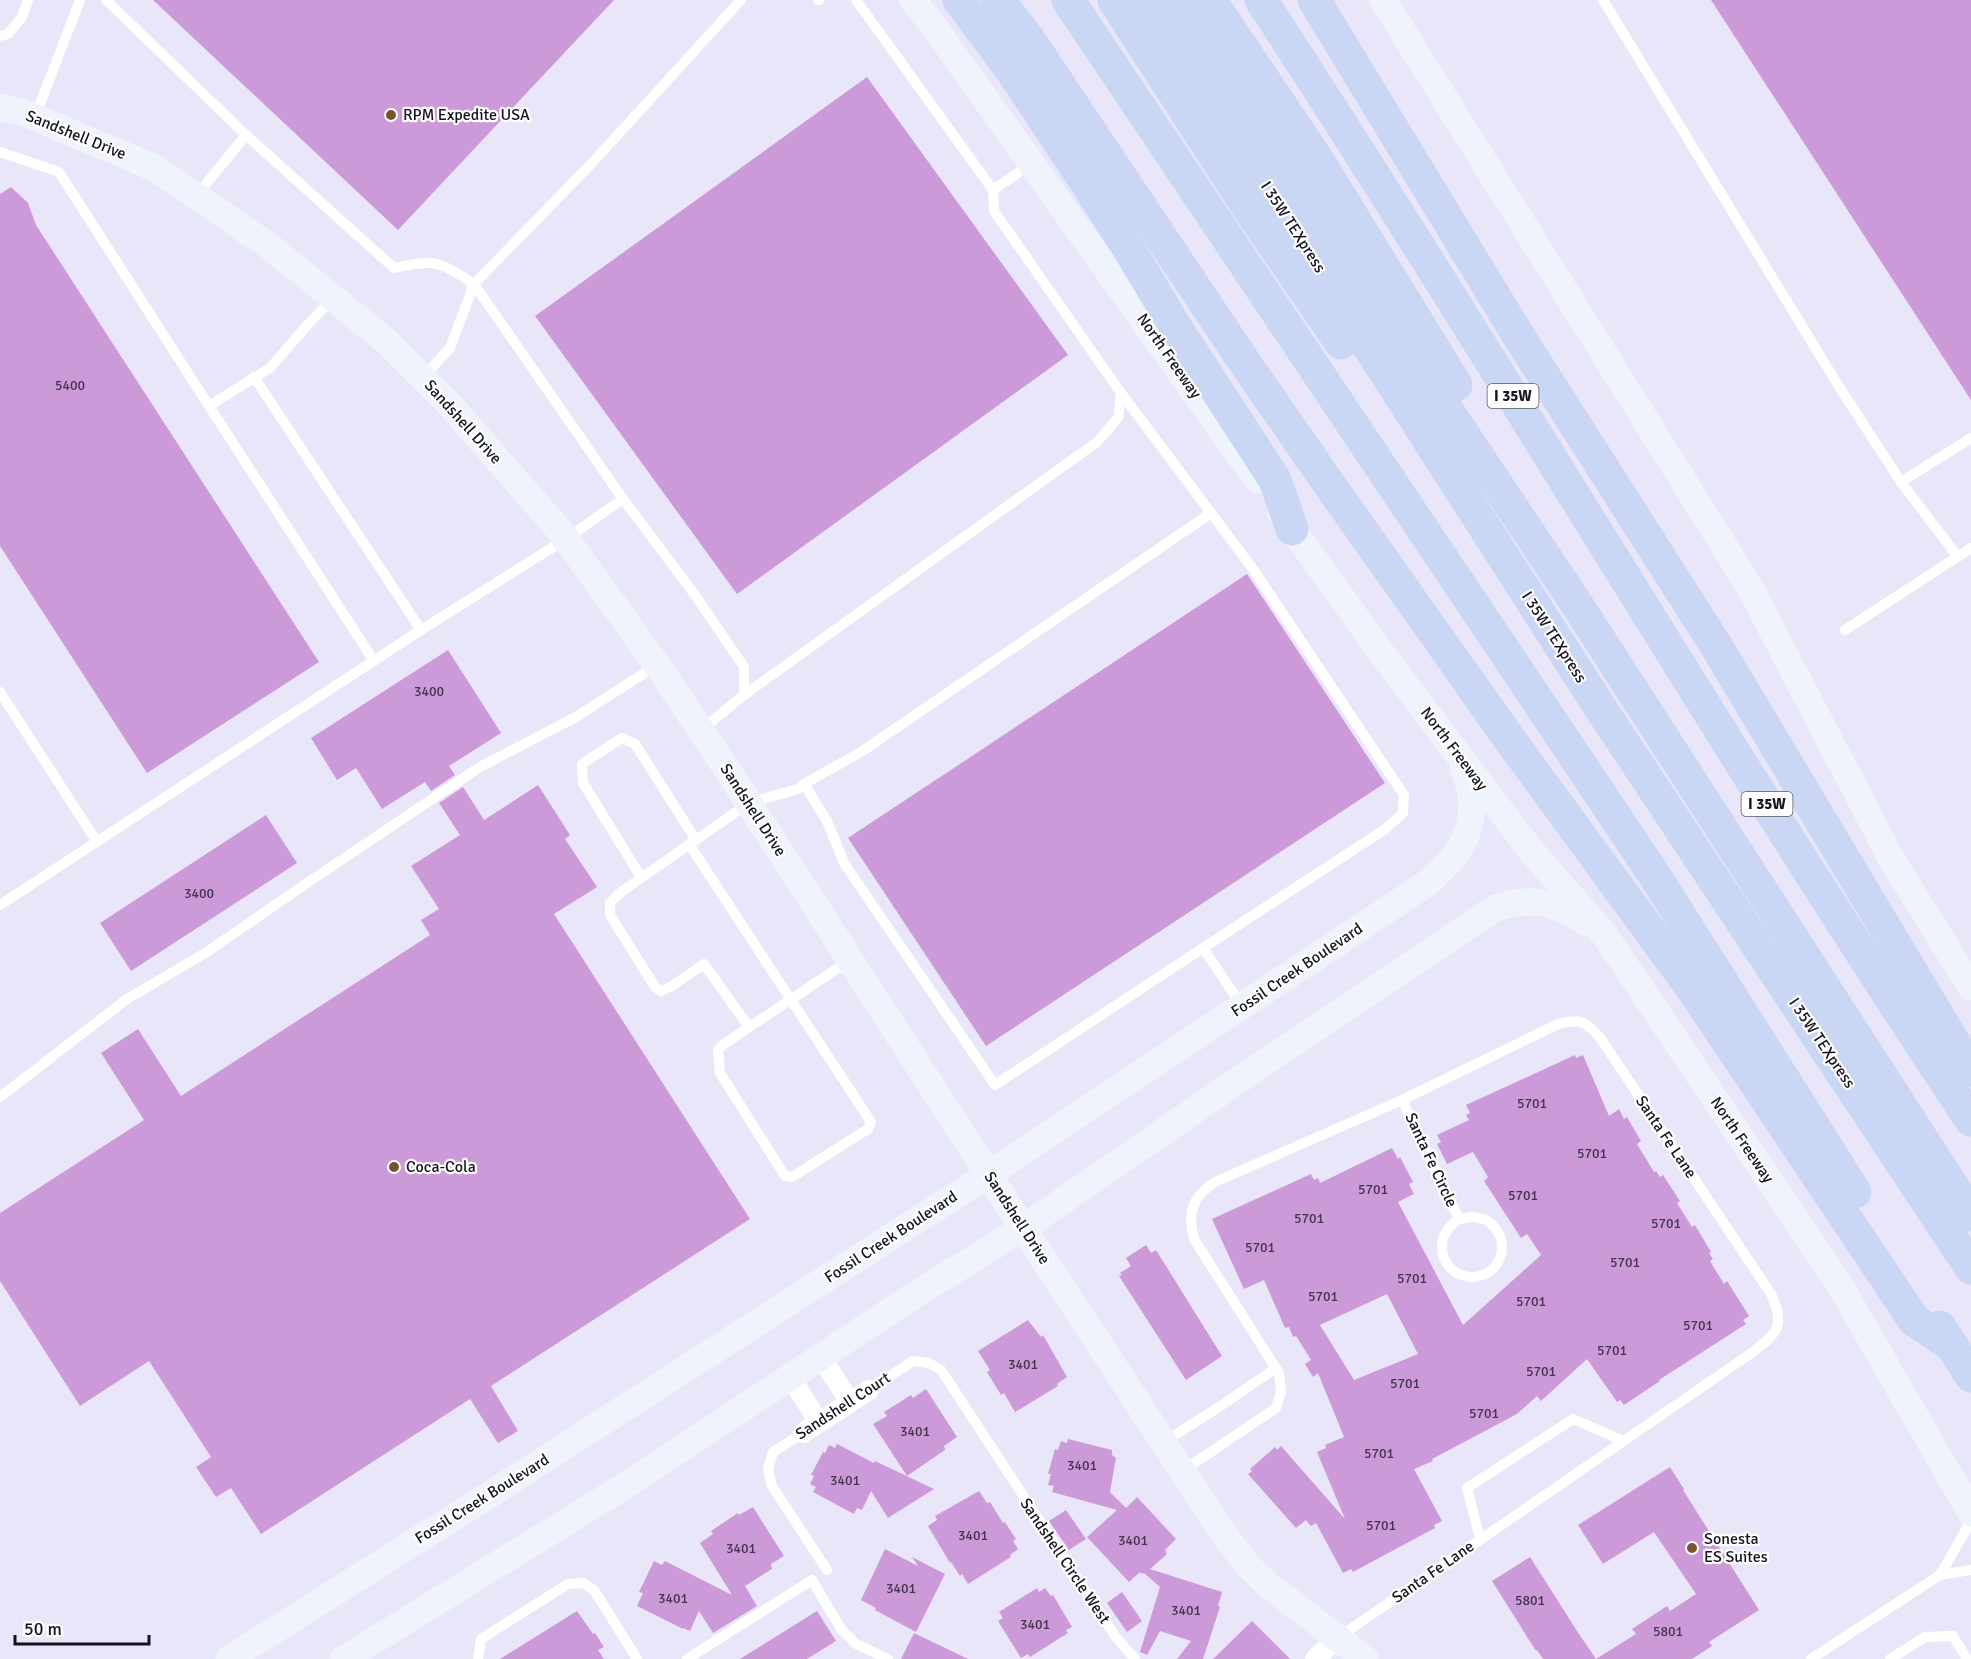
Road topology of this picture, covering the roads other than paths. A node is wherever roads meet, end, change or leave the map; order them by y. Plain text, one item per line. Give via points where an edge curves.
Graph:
1 (28, 0) edge
2 (80, 0) edge
3 (106, 0) edge
4 (741, 0) edge
5 (856, 0) edge
6 (913, 0) edge
7 (959, 0) edge
8 (998, 0) edge
9 (1068, 0) edge
10 (1114, 0) edge
11 (1147, 0) edge
12 (1179, 0) edge
13 (1210, 0) edge
14 (1261, 0) edge
15 (1314, 0) edge
16 (1383, 0) edge
17 (1603, 0) edge
18 (0, 36) edge
19 (0, 107) edge
20 (35, 118) junction
21 (246, 135) junction
22 (0, 152) edge
23 (1031, 164) junction
24 (993, 189) junction
25 (196, 196) junction
26 (474, 284) junction
27 (333, 298) junction
28 (423, 377) junction
29 (254, 378) junction
30 (1121, 393) junction
31 (209, 406) junction
32 (1971, 438) edge
33 (1901, 482) junction
34 (623, 499) junction
35 (1211, 513) junction
36 (1292, 529) junction
37 (566, 539) junction
38 (1971, 548) edge
39 (1958, 557) junction
40 (1555, 571) junction
41 (1537, 610) junction
42 (421, 630) junction
43 (1845, 630) dead end
44 (374, 661) junction
45 (657, 665) junction
46 (0, 692) edge
47 (744, 695) junction
48 (700, 730) junction
49 (1460, 758) junction
50 (804, 784) junction
51 (749, 803) junction
52 (97, 842) junction
53 (693, 842) junction
54 (641, 878) junction
55 (0, 905) edge
56 (1604, 934) junction
57 (1203, 948) junction
58 (850, 959) junction
59 (1971, 987) edge
60 (791, 999) junction
61 (1242, 1006) junction
62 (749, 1027) junction
63 (1971, 1071) edge
64 (0, 1097) edge
65 (1402, 1100) junction
66 (1971, 1120) edge
67 (989, 1174) junction
68 (1971, 1215) edge
69 (1459, 1219) junction
70 (1023, 1228) junction
71 (1971, 1268) edge
72 (1952, 1346) junction
73 (821, 1357) junction
74 (1275, 1368) junction
75 (1971, 1376) edge
76 (790, 1377) junction
77 (869, 1390) joint
78 (850, 1402) junction
79 (811, 1427) junction
80 (1624, 1441) junction
81 (1164, 1442) junction
82 (998, 1460) joint
83 (1183, 1470) junction
84 (1971, 1514) edge
85 (1971, 1521) edge
86 (1480, 1539) junction
87 (827, 1570) dead end
88 (1971, 1570) edge
89 (1940, 1575) junction
90 (1336, 1639) junction
91 (230, 1659) edge
92 (344, 1659) edge
93 (478, 1659) edge
94 (637, 1659) edge
95 (687, 1659) edge
96 (888, 1659) edge
97 (1135, 1659) edge
98 (1315, 1659) edge
99 (1365, 1659) edge
100 (1811, 1659) edge
101 (1890, 1659) edge
102 (1967, 1659) edge

1 - 18 lane via 22,17 8,34
2 - 20 lane
3 - 21 lane
4 - 26 lane
5 - 24 lane
6 - 23 main road, North Freeway
7 - 36 highway via 1074,164 1275,480
8 - 72 highway via 1028,38 1329,484 1696,994 1914,1320
9 - 72 highway via 1647,863
10 - 41 highway via 1249,208 1500,575
11 - 41 highway, I 35W TEXpress
12 - 40 highway, I 35W TEXpress
13 - 40 highway via 1317,159 1549,538
14 - 66 highway, I 35W via 1367,162 1876,978
15 - 63 highway via 1518,335 1715,644
16 - 59 main road via 1743,577 1892,860
17 - 33 lane
19 - 20 main road, Sandshell Drive
20 - 25 main road, Sandshell Drive via 154,168
21 - 25 lane
21 - 26 lane via 394,268 423,262 444,265
22 - 31 lane via 59,172
23 - 24 lane
23 - 36 main road, North Freeway
24 - 30 lane via 994,211
25 - 27 main road, Sandshell Drive via 269,246
26 - 28 lane via 450,348
26 - 34 lane
27 - 28 main road, Sandshell Drive
27 - 29 lane via 270,368
28 - 37 main road, Sandshell Drive
29 - 31 lane
29 - 42 lane
30 - 35 lane
30 - 47 lane via 1118,418 1097,442
31 - 44 lane
32 - 33 lane
33 - 39 lane
34 - 37 lane
34 - 47 lane via 744,667
35 - 50 lane via 861,752
35 - 57 lane via 1253,569 1404,795 1403,813 1384,830
36 - 49 main road, North Freeway
37 - 42 lane
37 - 45 main road, Sandshell Drive
38 - 39 lane
39 - 43 lane
40 - 68 highway, I 35W TEXpress
41 - 71 highway, I 35W TEXpress
42 - 44 lane
44 - 52 lane
45 - 48 main road, Sandshell Drive
45 - 64 lane via 576,717 480,767 207,952 127,999
46 - 52 lane
47 - 48 lane
48 - 51 main road, Sandshell Drive
49 - 56 main road, North Freeway via 1532,852
49 - 61 main road, Fossil Creek Boulevard via 1471,794 1471,823 1464,843 1448,865 1426,884
50 - 51 lane
50 - 57 lane via 827,821 844,863 995,1084
51 - 53 lane
51 - 58 main road, Sandshell Drive
52 - 55 lane
53 - 54 lane
53 - 54 lane via 635,744 622,738 582,764 583,783
53 - 60 lane
54 - 62 lane via 610,903 610,915 655,987 661,991 672,986 704,964
56 - 70 main road via 1564,909 1524,902 1495,908
56 - 84 main road, North Freeway via 1839,1284
57 - 61 lane
58 - 60 lane
58 - 67 main road, Sandshell Drive
60 - 62 lane
60 - 62 lane via 871,1122 868,1129 792,1177 785,1176 720,1073 718,1050
61 - 67 main road, Fossil Creek Boulevard
65 - 69 lane, Santa Fe Circle
65 - 74 lane, Santa Fe Lane via 1215,1182 1200,1192 1193,1205 1190,1225 1194,1239
65 - 80 lane, Santa Fe Lane via 1558,1024 1580,1021 1591,1026 1771,1294 1780,1319 1772,1338
67 - 70 main road, Sandshell Drive
67 - 91 main road, Fossil Creek Boulevard
69 - 69 lane, Santa Fe Circle via 1446,1231 1441,1248 1446,1265 1460,1276 1477,1278 1493,1271 1502,1256 1502,1238 1492,1223 1476,1216
70 - 73 main road
70 - 81 main road, Sandshell Drive
72 - 75 highway
73 - 76 main road
73 - 78 street
74 - 81 lane
74 - 83 lane, Santa Fe Lane via 1281,1392 1276,1408
76 - 79 street
76 - 92 main road via 627,1484
77 - 78 street, Sandshell Court
77 - 82 lane, Sandshell Court via 913,1361 929,1363 941,1370
78 - 79 street, Sandshell Court
79 - 87 lane, Sandshell Court via 773,1452 768,1469 772,1486
80 - 86 lane, Santa Fe Lane
80 - 86 lane via 1573,1419 1467,1488
81 - 83 main road, Sandshell Drive
82 - 97 lane, Sandshell Circle West via 1115,1636
83 - 90 main road, Sandshell Drive via 1248,1566
85 - 89 lane
86 - 90 lane, Santa Fe Lane
88 - 89 lane
89 - 100 lane
90 - 98 street
90 - 99 main road, Sandshell Drive
93 - 94 lane via 481,1639 568,1584 583,1583 594,1590
95 - 96 lane via 812,1580 841,1629 856,1644
101 - 102 lane via 1925,1637 1953,1636

